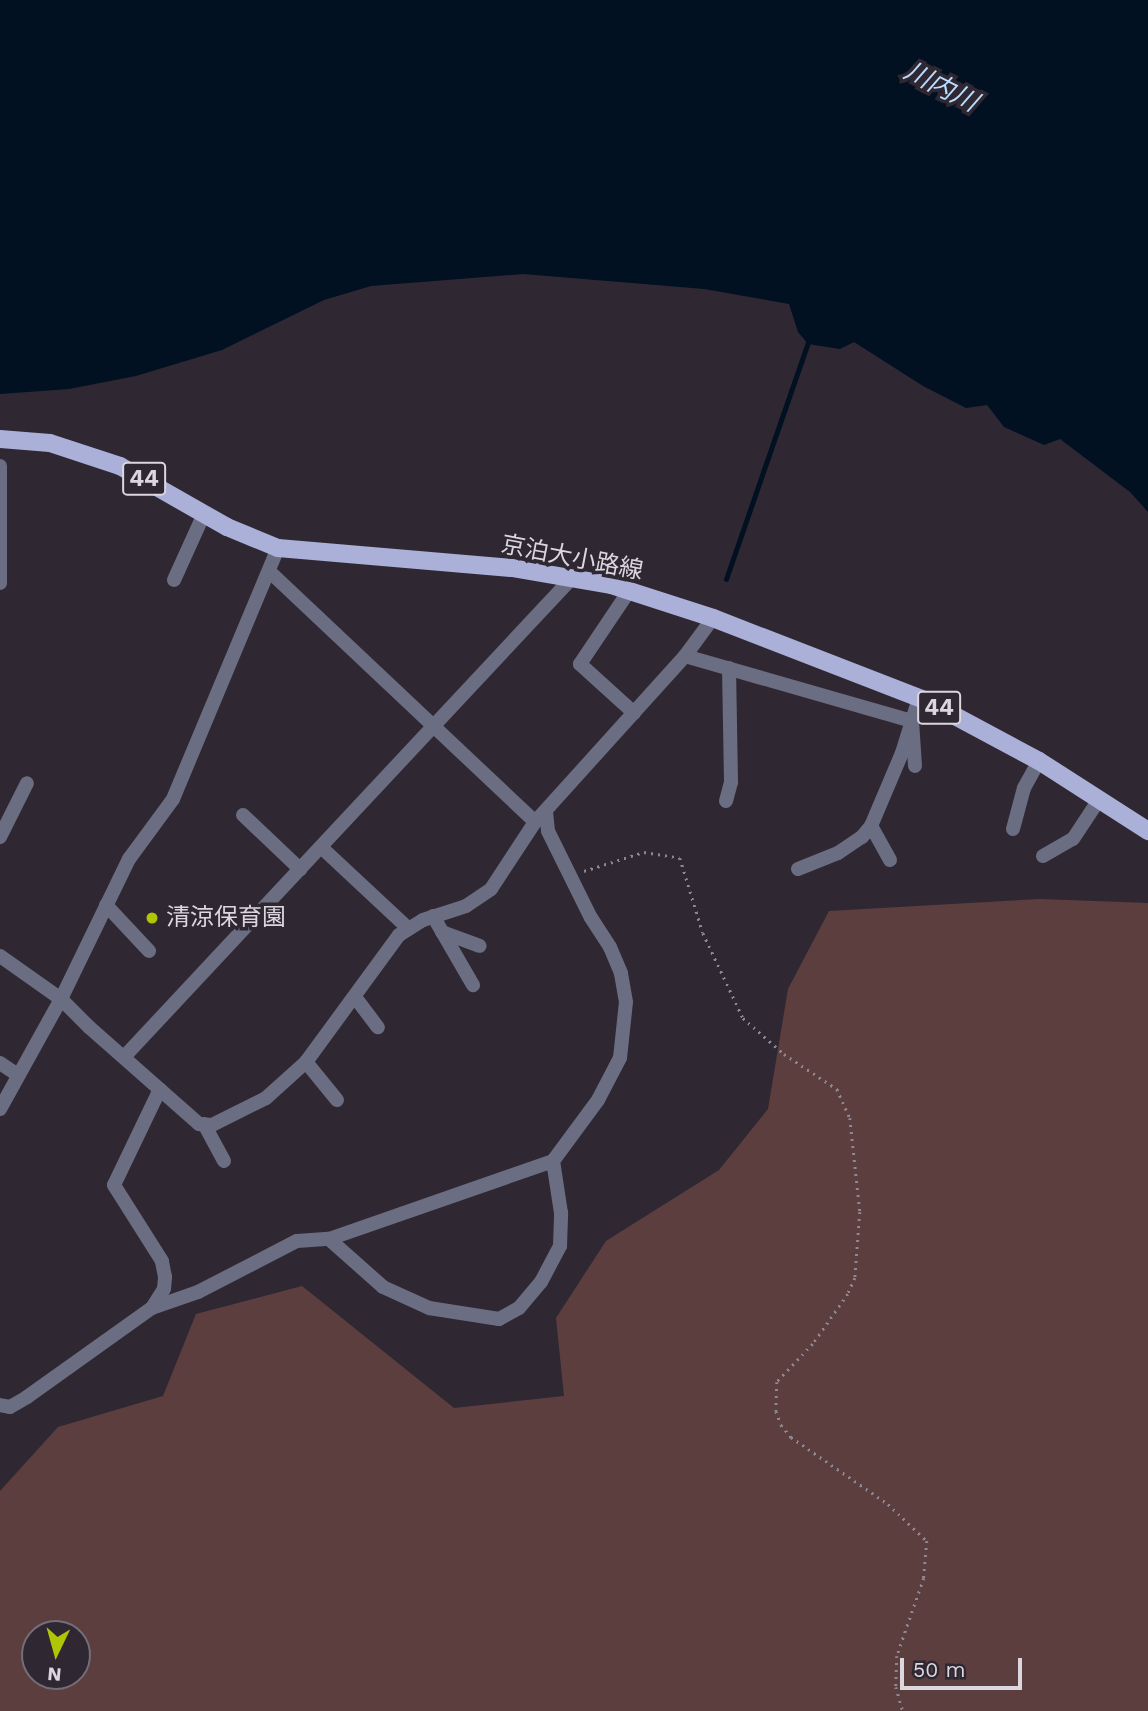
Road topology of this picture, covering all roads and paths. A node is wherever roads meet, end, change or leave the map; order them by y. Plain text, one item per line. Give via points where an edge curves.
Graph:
1 (0, 439) edge
2 (0, 466) edge
3 (204, 514) junction
4 (278, 548) junction
5 (270, 572) junction
6 (572, 578) junction
7 (174, 580) dead end
8 (0, 583) edge
9 (629, 591) junction
10 (713, 618) junction
11 (685, 656) junction
12 (729, 668) junction
13 (919, 698) junction
14 (634, 713) junction
15 (912, 721) junction
16 (434, 726) junction
17 (1039, 761) junction
18 (915, 766) dead end
19 (27, 783) dead end
20 (1100, 798) junction
21 (726, 801) dead end
22 (243, 815) dead end
23 (541, 817) junction
24 (871, 827) junction
25 (1013, 829) dead end
26 (1148, 831) edge
27 (0, 837) edge
28 (321, 847) junction
29 (1043, 856) dead end
30 (890, 860) dead end
31 (300, 869) junction
32 (798, 869) dead end
33 (570, 875) junction
34 (106, 905) junction
35 (433, 916) junction
36 (409, 929) junction
37 (442, 932) junction
38 (480, 946) dead end
39 (149, 951) dead end
40 (0, 956) edge
41 (473, 985) dead end
42 (355, 997) junction
43 (61, 999) junction
44 (378, 1027) dead end
45 (124, 1057) junction
46 (306, 1062) junction
47 (0, 1063) edge
48 (18, 1075) junction
49 (160, 1089) junction
50 (337, 1100) dead end
51 (0, 1109) edge
52 (204, 1124) junction
53 (225, 1160) dead end
54 (553, 1161) junction
55 (329, 1239) junction
56 (152, 1308) junction
57 (0, 1405) edge
58 (903, 1711) edge

1 - 3 main road, 京泊大小路線 / 44 via 50,443 120,466
2 - 8 street
3 - 4 main road, 京泊大小路線 / 44
3 - 7 street
4 - 5 street
4 - 6 main road, 京泊大小路線 / 44 via 512,568
5 - 16 street
5 - 34 street via 173,799 129,859
6 - 9 main road, 京泊大小路線 / 44
6 - 16 street
9 - 10 main road, 京泊大小路線 / 44
9 - 14 street via 580,664
10 - 11 street
10 - 13 main road, 京泊大小路線 / 44
11 - 12 street
11 - 14 street
12 - 15 street
12 - 21 street via 731,782
13 - 15 street
13 - 17 main road, 京泊大小路線 / 44
14 - 23 street
15 - 18 street
15 - 24 street
16 - 23 street
16 - 28 street
17 - 20 main road, 京泊大小路線 / 44
17 - 25 street via 1024,788
19 - 27 street
20 - 26 main road, 京泊大小路線 / 44
20 - 29 street via 1073,839
22 - 31 street
23 - 33 street
23 - 35 street via 491,889 466,906
24 - 30 street
24 - 32 street via 838,853
28 - 31 street
28 - 36 street
31 - 45 street
33 - 54 street via 610,947 626,1003 620,1058 598,1100
33 - 58 path via 643,852 680,858 703,933 743,1018 784,1054 837,1089 850,1118 860,1212 855,1278 813,1344 778,1382 776,1411 791,1437 888,1504 927,1541 923,1578 897,1656 896,1687
34 - 39 street
34 - 43 street
35 - 36 street
35 - 37 street
36 - 42 street via 399,935
37 - 38 street
37 - 41 street
40 - 43 street
42 - 44 street
42 - 46 street
43 - 45 street
43 - 48 street
45 - 49 street
46 - 50 street
46 - 52 street via 266,1098 212,1125
47 - 48 street
48 - 51 street
49 - 52 street
49 - 56 street via 114,1185 162,1261 164,1289
52 - 53 street
54 - 55 street
54 - 55 street via 561,1213 560,1246 541,1282 519,1308 499,1319 429,1308 383,1287
55 - 56 street via 297,1241 198,1292
56 - 57 street via 27,1397 9,1407

